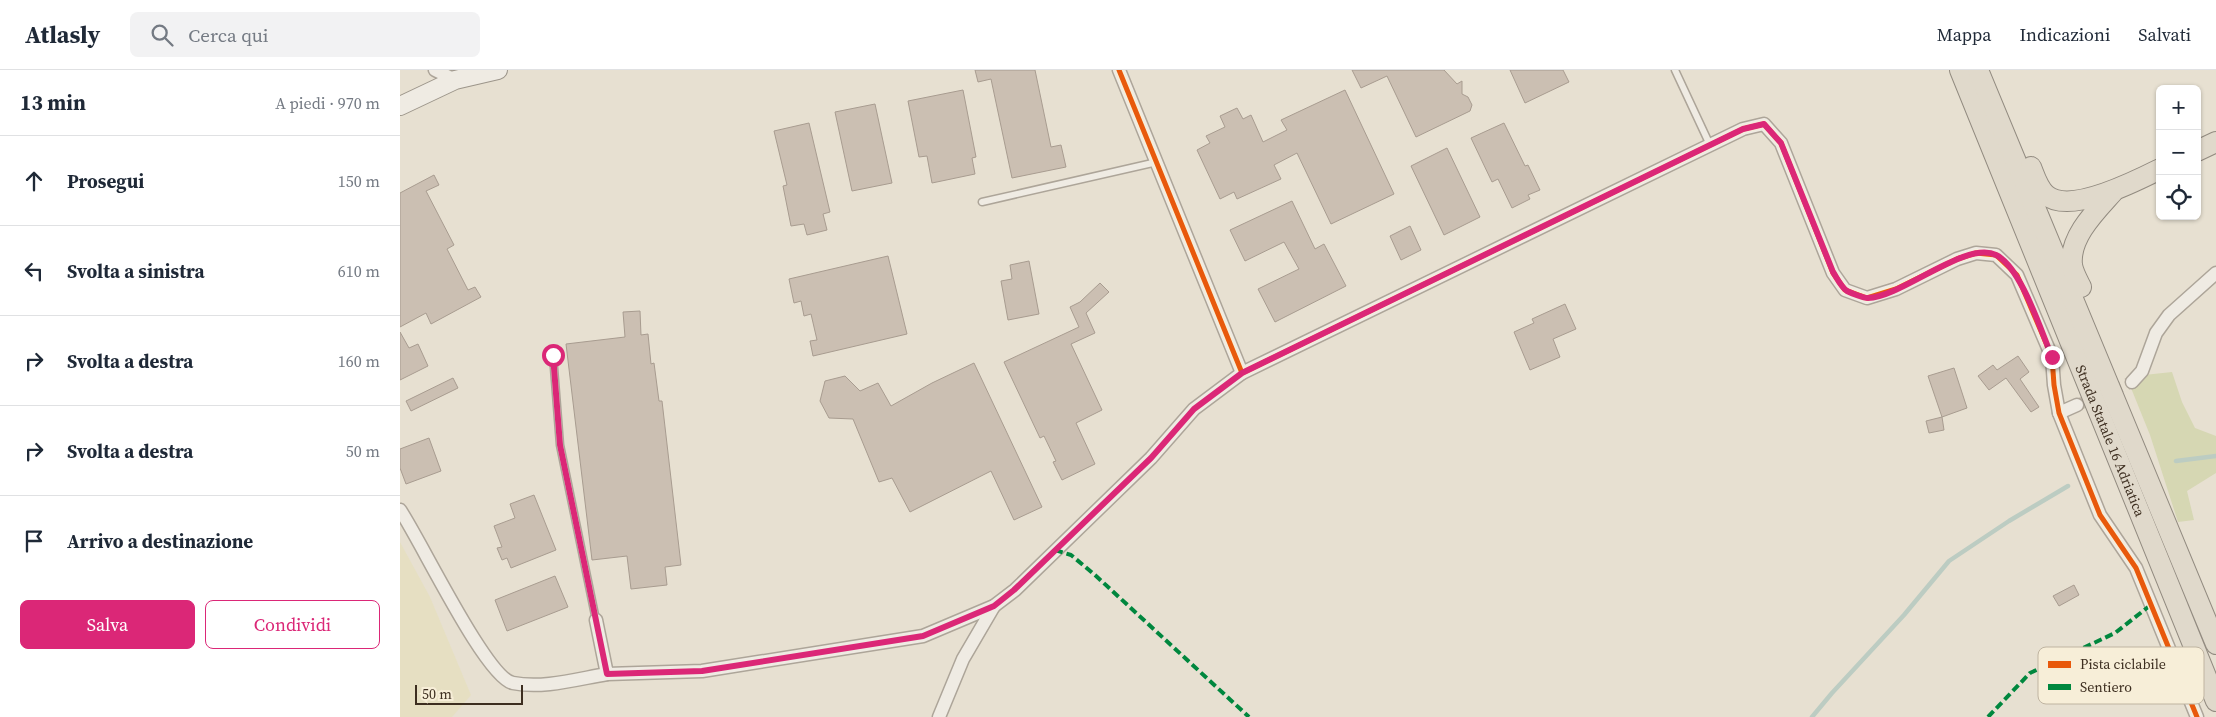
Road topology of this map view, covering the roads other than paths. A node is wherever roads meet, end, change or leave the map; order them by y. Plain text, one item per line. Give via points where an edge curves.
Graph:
1 (435, 70) edge
2 (498, 70) edge
3 (1119, 70) edge
4 (1675, 70) edge
5 (1960, 70) edge
6 (1978, 70) edge
7 (1991, 70) edge
8 (454, 80) junction
9 (400, 106) edge
10 (2216, 142) edge
11 (1710, 145) junction
12 (2201, 149) edge
13 (1157, 162) junction
14 (2156, 171) edge
15 (2113, 192) junction
16 (982, 202) dead end
17 (2216, 273) edge
18 (553, 355) dead end
19 (1242, 373) junction
20 (2132, 382) tunnel mouth
21 (2106, 383) junction
22 (2077, 405) tunnel mouth
23 (2059, 413) junction
24 (400, 510) edge
25 (994, 606) junction
26 (596, 620) joint
27 (2216, 644) edge
28 (2168, 647) edge
29 (2194, 647) edge
30 (2204, 671) edge
31 (607, 674) junction
32 (2216, 701) edge
33 (2192, 704) edge
34 (939, 717) edge
35 (2197, 717) edge

1 - 8 street
2 - 8 main road
3 - 13 street
4 - 11 lane
5 - 29 highway, Strada Statale 16 Adriatica
6 - 21 highway, Strada Statale 16 Adriatica
7 - 15 highway via 2040,189 2046,196 2054,200 2075,200
8 - 9 main road
10 - 12 highway
11 - 19 street
11 - 23 street via 1743,129 1764,124 1781,143 1833,272 1845,290 1868,298 1896,289 1963,257 1976,253 1996,255 2017,275 2052,357
13 - 16 lane
13 - 19 street
14 - 15 highway
15 - 21 highway via 2087,221 2074,247 2072,266 2102,338
17 - 20 street via 2169,315 2156,333 2142,371
18 - 26 lane via 560,445
19 - 25 street via 1194,409 1151,458
21 - 27 highway, Strada Statale 16 Adriatica
22 - 23 street
23 - 28 street via 2100,514 2136,568
24 - 31 street via 469,632 495,670 511,683 539,685
25 - 31 street via 923,636 702,671
25 - 34 street via 963,659
26 - 31 street
30 - 32 highway, Strada Statale 16 Adriatica
33 - 35 street

